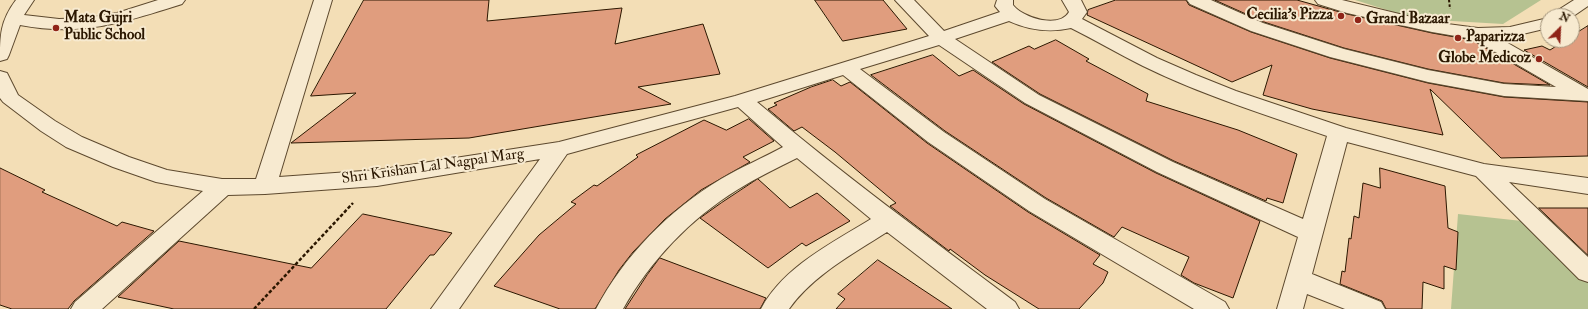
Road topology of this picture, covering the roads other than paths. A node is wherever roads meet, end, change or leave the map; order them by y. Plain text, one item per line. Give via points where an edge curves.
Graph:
1 (25, 0) edge
2 (176, 0) edge
3 (323, 0) edge
4 (904, 0) edge
5 (1196, 0) edge
6 (1324, 0) edge
7 (1586, 0) edge
8 (1075, 6) edge
9 (1008, 7) edge
10 (1574, 8) edge
11 (14, 18) junction
12 (1540, 25) edge
13 (1478, 34) junction
14 (942, 38) junction
15 (0, 55) edge
16 (846, 68) junction
17 (0, 77) edge
18 (1587, 96) edge
19 (742, 100) junction
20 (1339, 133) junction
21 (798, 148) junction
22 (559, 149) junction
23 (1484, 171) junction
24 (265, 186) junction
25 (1588, 186) edge
26 (222, 187) junction
27 (888, 220) junction
28 (1311, 233) junction
29 (1588, 272) edge
30 (1298, 279) junction
31 (84, 309) edge
32 (444, 309) edge
33 (610, 309) edge
34 (774, 309) edge
35 (1006, 309) edge
36 (1216, 309) edge
37 (1290, 309) edge
38 (1372, 309) edge

1 - 11 street
2 - 11 street via 129,15 88,23 41,23
3 - 24 street
4 - 14 street
5 - 18 street via 1257,27 1315,46 1428,76 1504,90
6 - 13 street via 1432,27
7 - 10 street
8 - 9 street via 1058,25 1024,21
8 - 20 street via 1150,62 1229,95
9 - 14 street
11 - 15 street
12 - 13 street via 1510,32
13 - 18 street
14 - 16 street
14 - 28 street via 1032,99 1165,167
16 - 19 street
16 - 36 street via 936,138 1037,205
17 - 26 street, Shri Krishan Lal Nagpal Marg via 10,98 74,142 164,177
19 - 21 street
19 - 22 street
20 - 23 street
20 - 28 street
21 - 27 street
21 - 33 street via 721,189 693,210 640,262
22 - 24 street, Shri Krishan Lal Nagpal Marg via 377,178
22 - 32 street, Shri Krishan Lal Nagpal Marg
23 - 25 street
23 - 29 street
24 - 26 street, Shri Krishan Lal Nagpal Marg
26 - 31 street
27 - 34 street via 823,262 797,283
27 - 35 street
28 - 30 street
30 - 37 street
30 - 38 street

